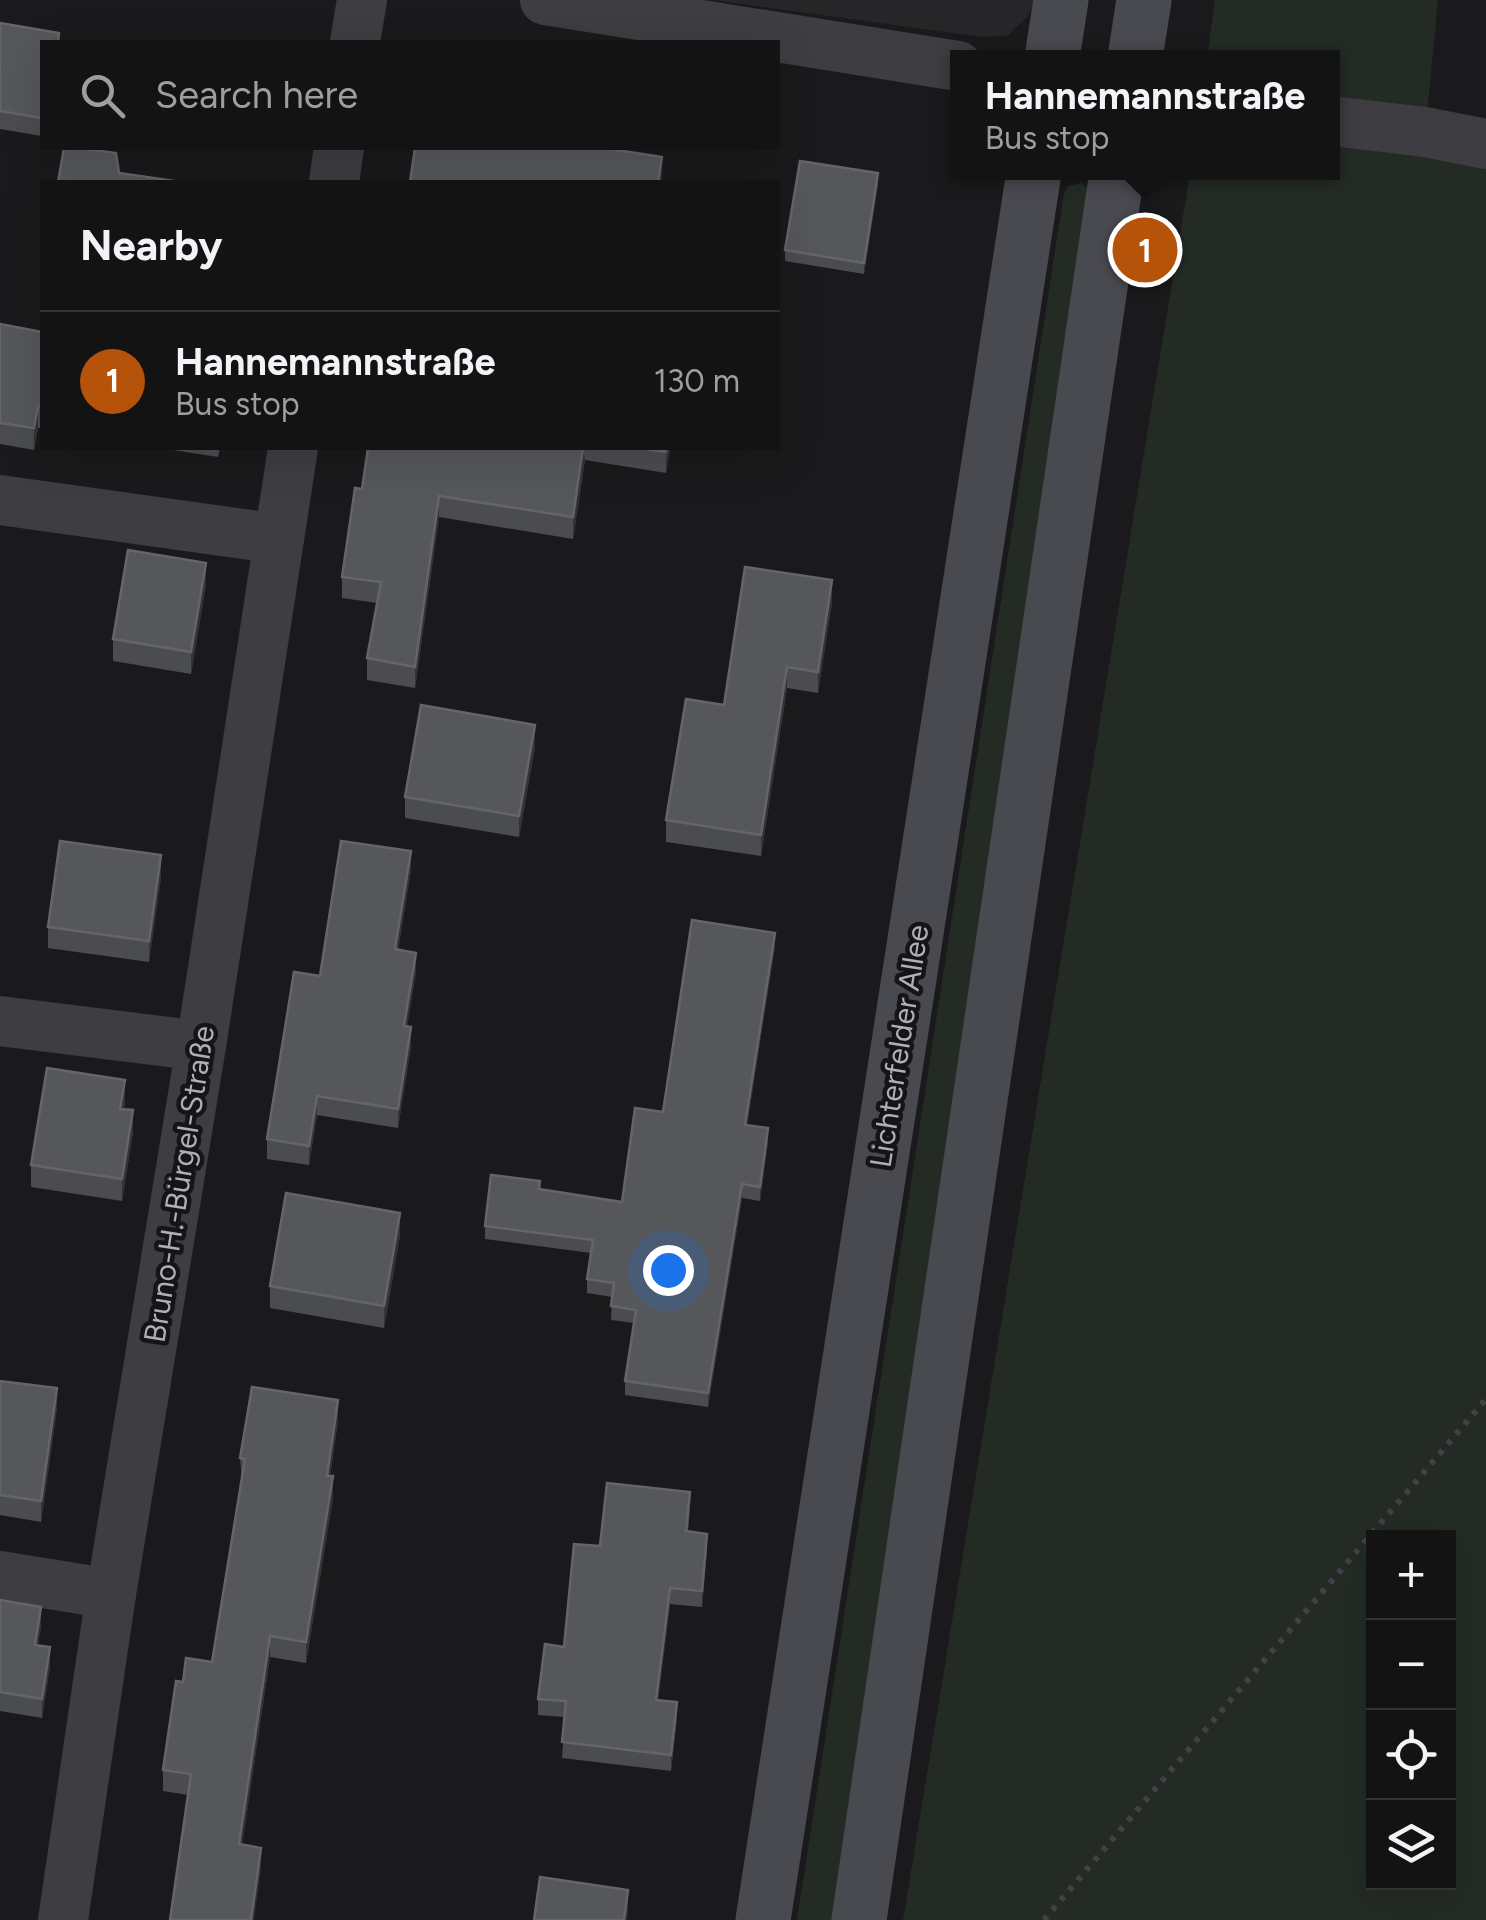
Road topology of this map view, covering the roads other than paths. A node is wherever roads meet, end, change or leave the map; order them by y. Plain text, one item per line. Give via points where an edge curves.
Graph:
1 (362, 0) edge
2 (545, 0) edge
3 (1060, 0) edge
4 (1144, 0) edge
5 (355, 40) edge
6 (1053, 50) edge
7 (1135, 50) edge
8 (950, 65) edge
9 (1340, 122) edge
10 (1486, 144) edge
11 (339, 150) edge
12 (334, 180) edge
13 (1033, 180) edge
14 (1116, 180) edge
15 (293, 450) edge
16 (0, 500) edge
17 (278, 540) junction
18 (0, 1021) edge
19 (202, 1046) junction
20 (0, 1576) edge
21 (112, 1594) junction
22 (63, 1920) edge
23 (763, 1920) edge
24 (859, 1920) edge

1 - 5 street
2 - 8 street
3 - 6 main road
4 - 7 main road
9 - 10 street
11 - 12 street
13 - 23 main road, Lichterfelder Allee
14 - 24 main road
15 - 17 street, Bruno-H.-Bürgel-Straße
16 - 17 street
17 - 19 street, Bruno-H.-Bürgel-Straße
18 - 19 street
19 - 21 street, Bruno-H.-Bürgel-Straße
20 - 21 street
21 - 22 street, Bruno-H.-Bürgel-Straße

